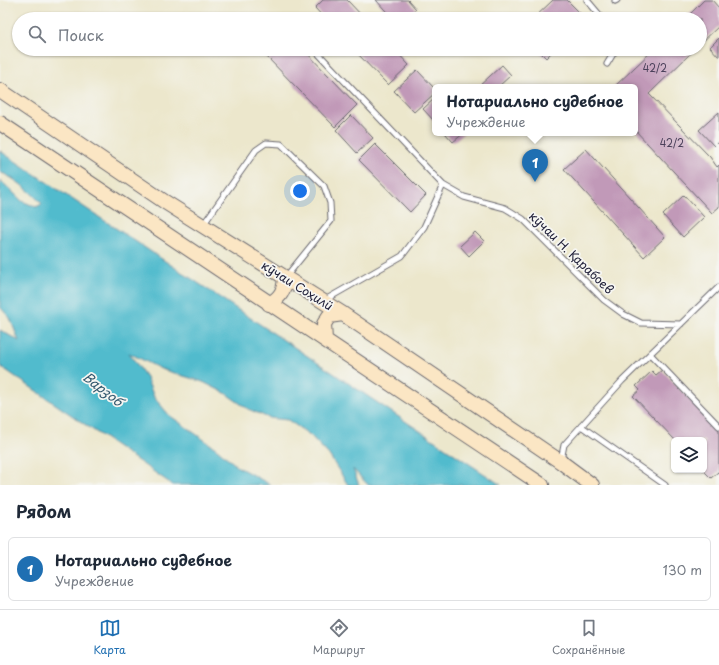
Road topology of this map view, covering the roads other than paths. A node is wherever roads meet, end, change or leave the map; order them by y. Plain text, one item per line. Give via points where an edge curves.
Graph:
1 (587, 0) edge
2 (596, 12) edge
3 (321, 56) edge
4 (612, 56) edge
5 (607, 64) dead end
6 (0, 90) edge
7 (0, 123) edge
8 (443, 185) junction
9 (203, 226) junction
10 (285, 278) junction
11 (719, 287) edge
12 (322, 302) junction
13 (269, 304) junction
14 (343, 314) junction
15 (681, 324) junction
16 (325, 340) junction
17 (650, 354) junction
18 (581, 426) junction
19 (719, 426) edge
20 (561, 462) junction
21 (542, 485) edge
22 (592, 485) edge
23 (665, 485) edge

1 - 2 lane
3 - 8 lane, кӯчаи Н. Қарабоев
4 - 5 lane
6 - 9 main road, кӯчаи Соҳилӣ
7 - 13 main road
8 - 12 lane via 424,227 402,256
8 - 15 lane, кӯчаи Н. Қарабоев via 464,198 505,208 523,219 604,300 623,314 641,323
9 - 10 main road, кӯчаи Соҳилӣ
9 - 10 lane via 256,150 266,143 281,144 324,186 330,203 331,221
10 - 12 main road, кӯчаи Соҳилӣ
10 - 13 main road via 284,290
11 - 15 lane
12 - 14 main road, кӯчаи Соҳилӣ
13 - 16 main road
14 - 16 main road via 329,316 324,324
14 - 20 main road, кӯчаи Соҳилӣ
15 - 17 lane
16 - 21 main road
17 - 18 lane
17 - 19 lane
18 - 20 lane via 564,445
18 - 23 lane
20 - 22 main road, кӯчаи Соҳилӣ

